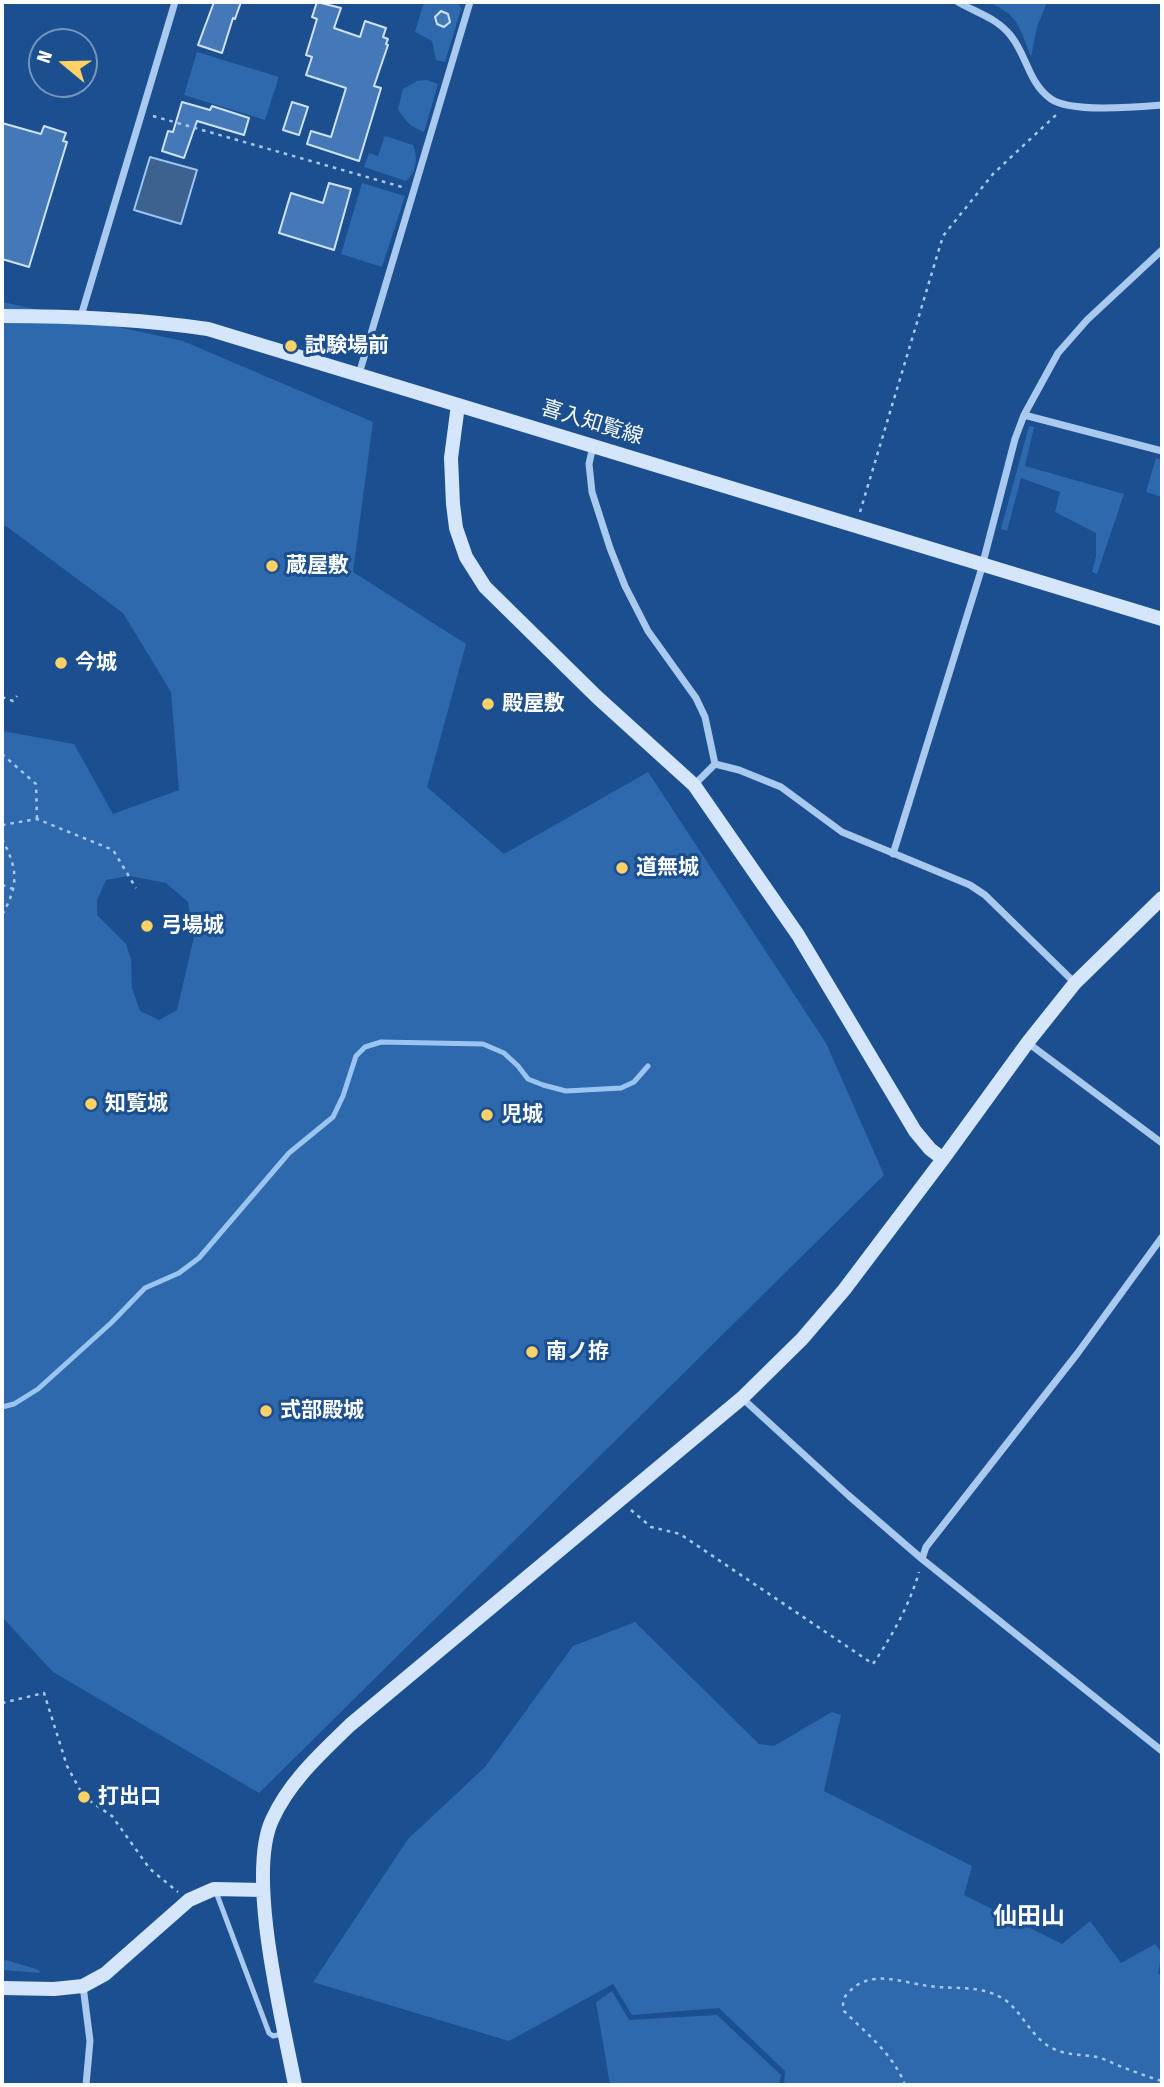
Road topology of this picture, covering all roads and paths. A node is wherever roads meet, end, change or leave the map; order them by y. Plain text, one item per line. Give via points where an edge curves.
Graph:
1 (175, 2) edge
2 (470, 2) edge
3 (958, 2) edge
4 (1162, 105) edge
5 (1066, 106) junction
6 (143, 113) junction
7 (415, 191) junction
8 (1162, 250) edge
9 (2, 316) edge
10 (81, 316) junction
11 (359, 374) junction
12 (458, 405) junction
13 (1024, 415) junction
14 (593, 446) junction
15 (1162, 452) edge
16 (856, 525) junction
17 (982, 564) junction
18 (1162, 619) edge
19 (17, 696) dead end
20 (2, 697) edge
21 (2, 754) edge
22 (715, 764) junction
23 (694, 785) junction
24 (37, 819) junction
25 (2, 825) edge
26 (2, 839) edge
27 (893, 854) junction
28 (2, 886) edge
29 (135, 888) dead end
30 (13, 889) junction
31 (1162, 898) edge
32 (2, 915) edge
33 (1075, 984) junction
34 (1028, 1042) junction
35 (1162, 1143) edge
36 (943, 1159) junction
37 (1162, 1237) edge
38 (742, 1398) junction
39 (621, 1501) junction
40 (922, 1559) junction
41 (2, 1703) edge
42 (1161, 1747) edge
43 (214, 1889) junction
44 (263, 1890) junction
45 (189, 1900) junction
46 (83, 1986) junction
47 (2, 1988) edge
48 (285, 2034) junction
49 (1162, 2081) edge
50 (86, 2085) edge
51 (295, 2085) edge
52 (905, 2085) edge

1 - 6 street
2 - 7 street
3 - 5 street via 989,16 1012,37 1033,80 1051,99
4 - 5 street
5 - 16 path via 993,174 943,236
6 - 7 path
6 - 10 street
7 - 11 street
8 - 13 street via 1058,353
9 - 10 street, 喜入知覧線
10 - 11 street, 喜入知覧線 via 208,329
11 - 12 street, 喜入知覧線
12 - 14 street, 喜入知覧線
12 - 23 street via 451,458 453,504 456,528 478,578 597,697
13 - 15 street
13 - 17 street
14 - 16 street, 喜入知覧線
14 - 22 street via 589,464 592,492 610,548 648,631 696,698
16 - 17 street, 喜入知覧線
17 - 18 street, 喜入知覧線
17 - 27 street
19 - 20 path via 13,701
21 - 24 path via 36,784
22 - 23 street
22 - 27 street via 781,788 842,832
23 - 36 street via 798,934 915,1131
24 - 25 path
24 - 29 path via 113,850
26 - 30 path via 16,874
27 - 33 street via 985,895
28 - 30 path
30 - 32 path
31 - 33 street
33 - 34 street
34 - 35 street
34 - 36 street
36 - 38 street via 844,1290
37 - 40 street via 926,1547
38 - 39 street
38 - 40 street
39 - 40 path via 651,1527 680,1534 873,1664 889,1641
39 - 44 street via 349,1725 309,1765 271,1821 263,1850
40 - 42 street
41 - 45 path via 44,1693 68,1766 84,1797 112,1816 150,1868
43 - 44 street
43 - 45 street
43 - 48 lane via 269,2034
44 - 48 street
45 - 46 street via 105,1974
46 - 47 street
46 - 50 street via 90,2041
48 - 51 street
49 - 52 path via 1098,2057 1066,2054 1051,2047 1006,1999 988,1991 931,1987 890,1978 867,1980 848,1992 842,2007 884,2051

